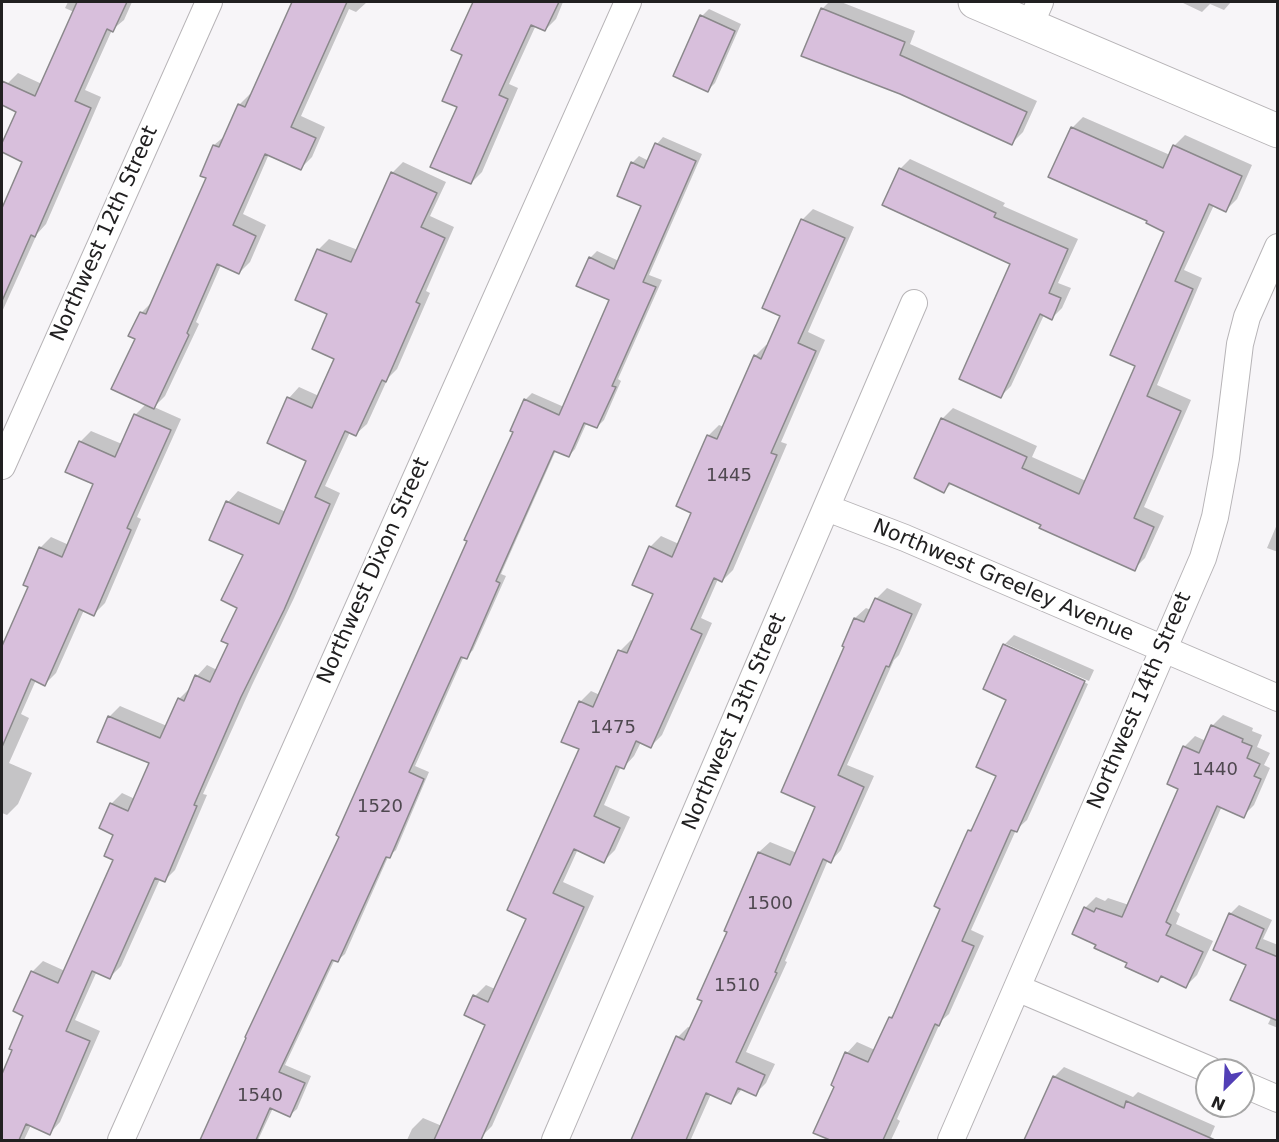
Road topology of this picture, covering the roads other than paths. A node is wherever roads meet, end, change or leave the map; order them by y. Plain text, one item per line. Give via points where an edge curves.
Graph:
1 (209, 2) edge
2 (628, 2) edge
3 (975, 2) edge
4 (1035, 13) edge
5 (1278, 131) edge
6 (1278, 247) edge
7 (914, 303) dead end
8 (2, 466) edge
9 (827, 508) junction
10 (1162, 649) junction
11 (1278, 698) edge
12 (1017, 988) junction
13 (1195, 1064) edge
14 (1255, 1089) edge
15 (1278, 1099) edge
16 (121, 1140) edge
17 (555, 1140) edge
18 (951, 1140) edge

1 - 8 street, Northwest 12th Street
2 - 16 street, Northwest Dixon Street
3 - 4 main road
4 - 5 main road
6 - 10 street, Northwest 14th Street via 1247,317 1240,344 1215,517 1203,558
7 - 9 street, Northwest 13th Street
9 - 10 street, Northwest Greeley Avenue
9 - 17 street, Northwest 13th Street
10 - 11 street, Northwest Greeley Avenue
10 - 12 street, Northwest 14th Street
12 - 13 street
12 - 18 street, Northwest 14th Street
14 - 15 street

